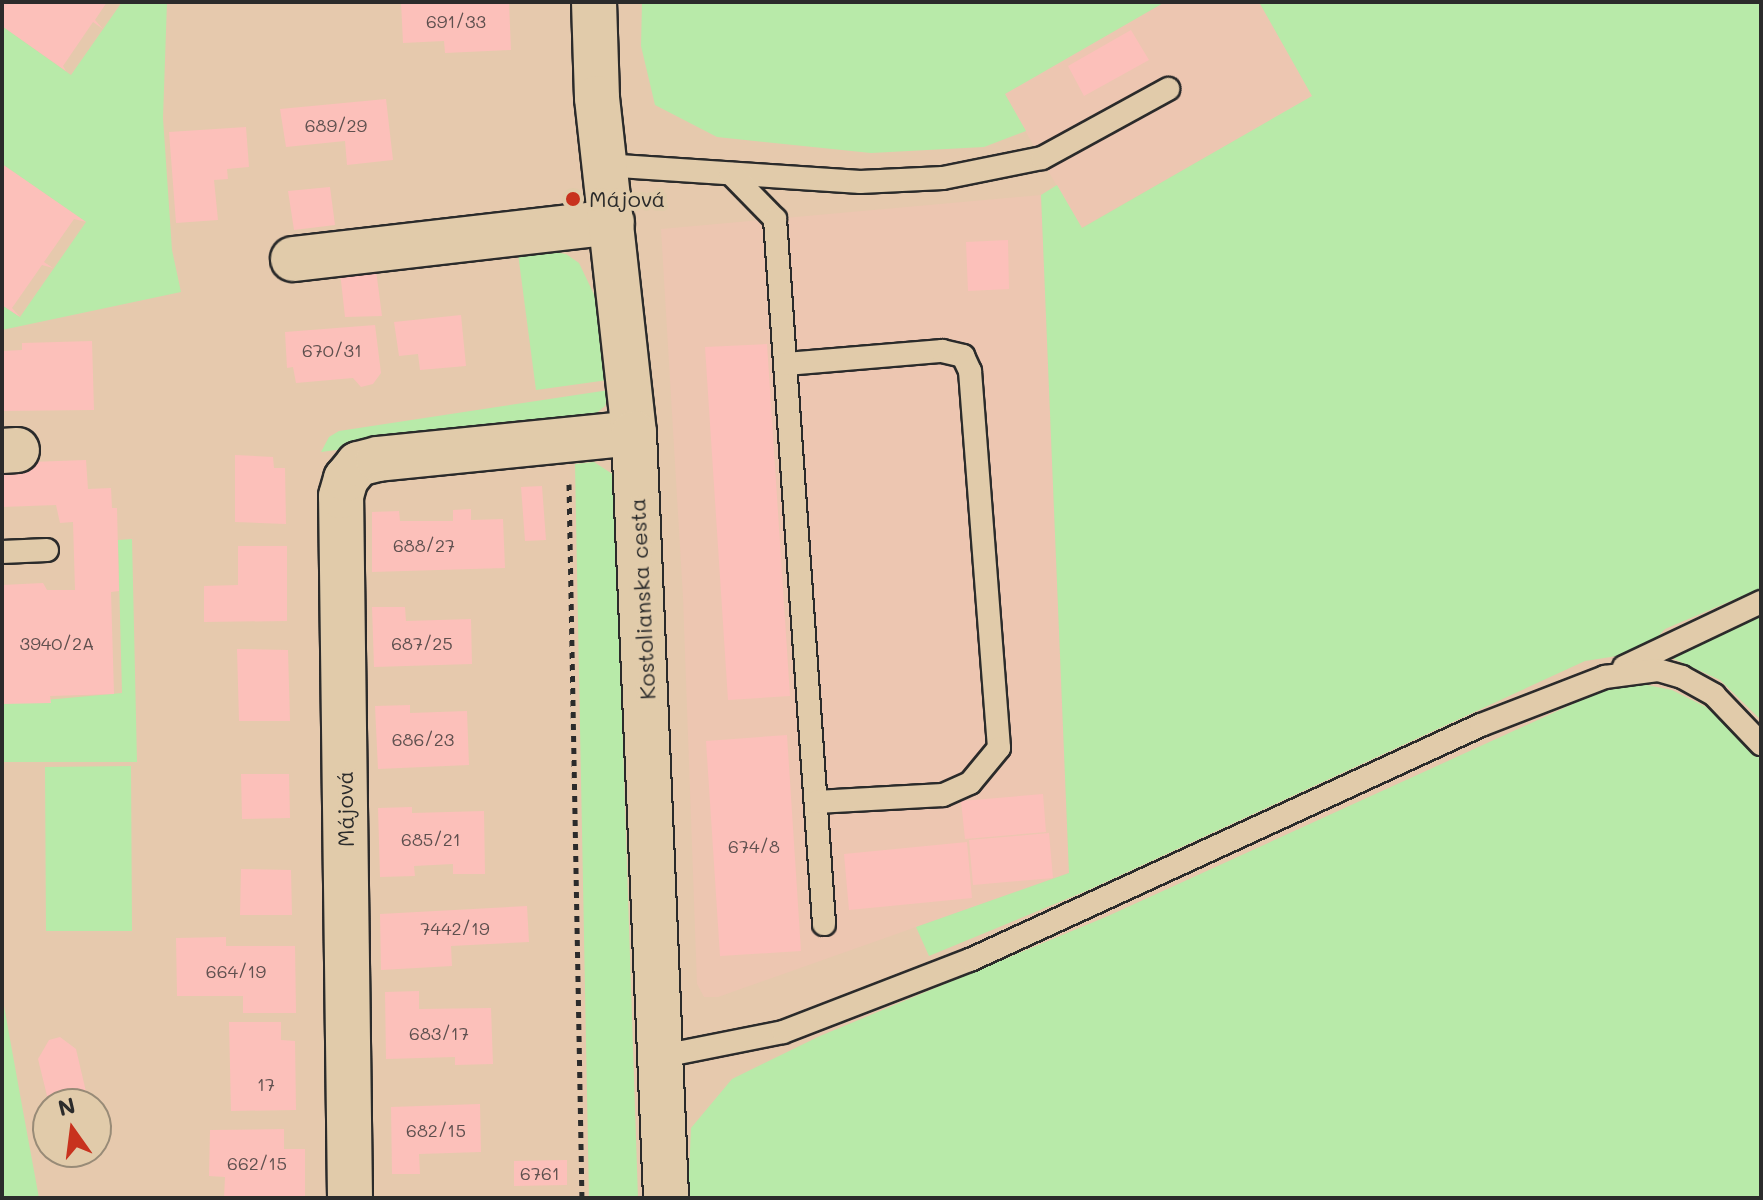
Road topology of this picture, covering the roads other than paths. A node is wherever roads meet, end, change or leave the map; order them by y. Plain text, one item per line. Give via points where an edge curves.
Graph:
1 (594, 2) edge
2 (1168, 89) dead end
3 (604, 165) junction
4 (731, 174) junction
5 (612, 222) junction
6 (293, 259) dead end
7 (786, 364) junction
8 (634, 433) junction
9 (47, 550) dead end
10 (2, 552) edge
11 (1761, 602) edge
12 (1605, 677) junction
13 (1761, 744) edge
14 (816, 802) junction
15 (824, 924) dead end
16 (663, 1056) junction
17 (350, 1198) edge
18 (666, 1198) edge

1 - 3 street, Kostolianska cesta
2 - 4 lane via 1073,144 1021,165 943,178 860,182
3 - 4 lane
3 - 5 street, Kostolianska cesta
4 - 7 lane via 775,219
5 - 6 street
5 - 8 street, Kostolianska cesta
7 - 14 lane
7 - 14 lane via 942,351 963,356 970,371 999,748 970,783 943,795
8 - 16 street, Kostolianska cesta
8 - 17 street, Májová via 378,459 358,464 341,496
9 - 10 lane
11 - 12 lane
12 - 13 lane via 1658,670 1682,677 1714,695
12 - 16 lane via 1495,719 970,960 783,1032
14 - 15 lane
16 - 18 street, Kostolianska cesta

